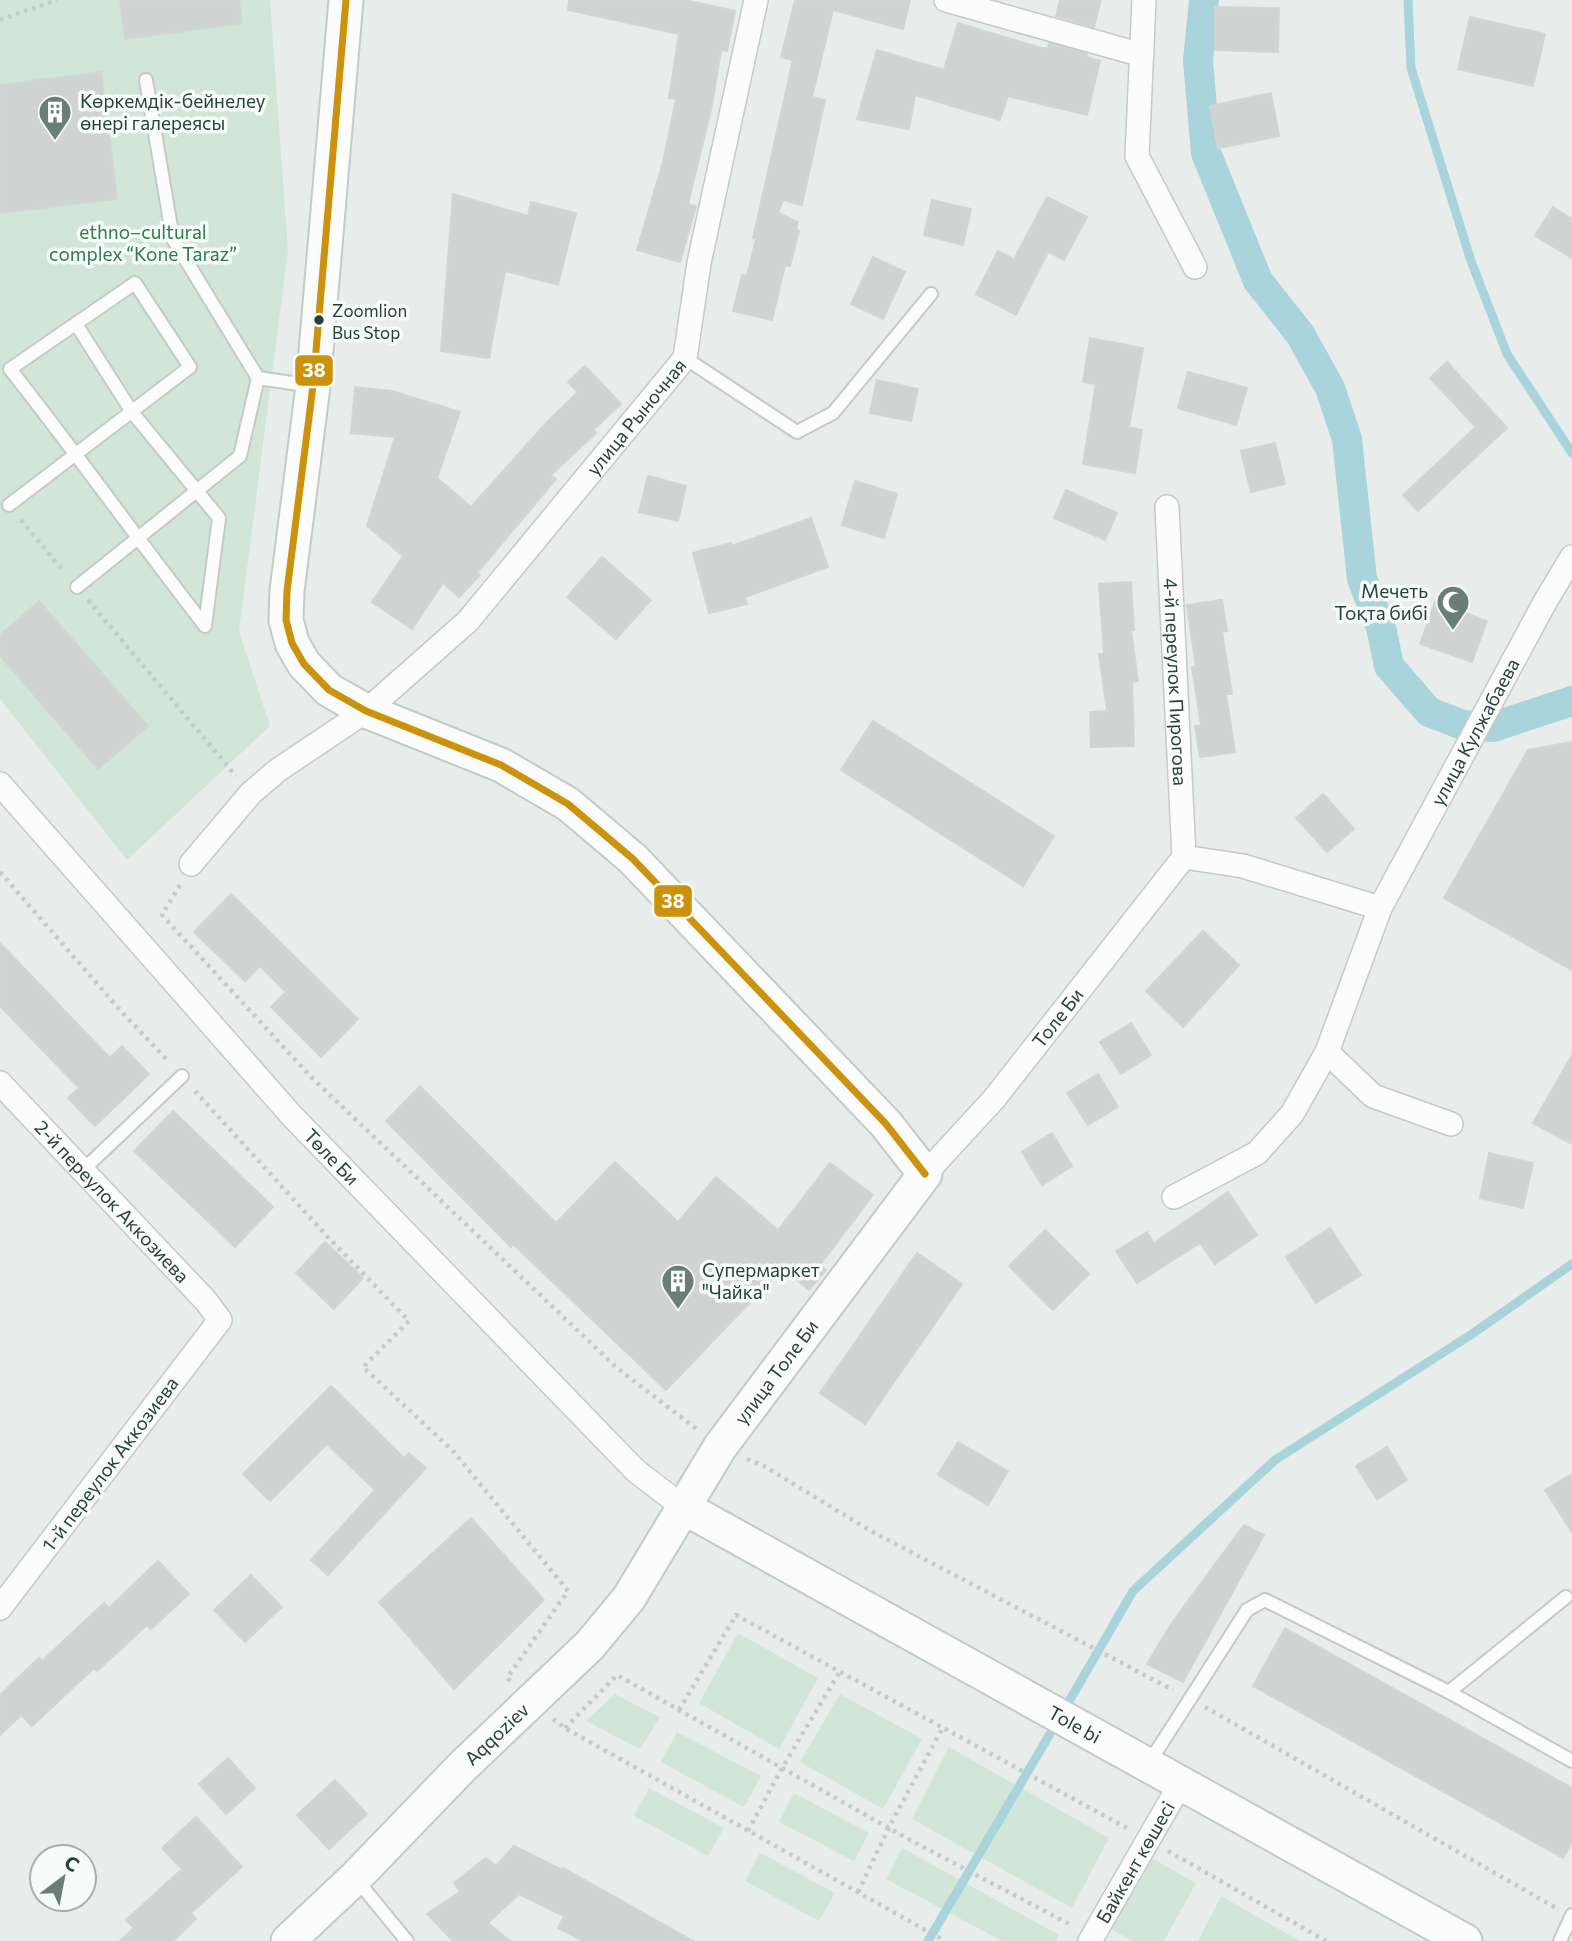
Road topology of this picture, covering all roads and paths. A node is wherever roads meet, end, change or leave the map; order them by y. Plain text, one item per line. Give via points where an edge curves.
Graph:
1 (57, 0) edge
2 (346, 0) edge
3 (756, 0) edge
4 (946, 0) edge
5 (1144, 0) edge
6 (0, 20) edge
7 (1142, 55) junction
8 (146, 80) dead end
9 (1195, 267) dead end
10 (931, 295) dead end
11 (76, 324) junction
12 (685, 358) junction
13 (258, 377) junction
14 (313, 386) junction
15 (132, 412) junction
16 (77, 453) junction
17 (195, 491) junction
18 (9, 505) joint
19 (1167, 508) dead end
20 (137, 539) junction
21 (1572, 557) edge
22 (77, 587) junction
23 (366, 710) junction
24 (0, 784) edge
25 (251, 793) junction
26 (1184, 857) junction
27 (191, 864) joint
28 (0, 872) edge
29 (1380, 908) junction
30 (1327, 1052) junction
31 (182, 1076) junction
32 (0, 1083) edge
33 (1451, 1124) dead end
34 (83, 1170) junction
35 (925, 1174) junction
36 (1174, 1197) dead end
37 (220, 1321) joint
38 (720, 1447) junction
39 (684, 1507) junction
40 (1566, 1597) dead end
41 (0, 1608) edge
42 (839, 1673) junction
43 (1449, 1692) junction
44 (1190, 1698) junction
45 (530, 1702) junction
46 (679, 1710) junction
47 (565, 1728) junction
48 (942, 1729) junction
49 (1572, 1761) edge
50 (1148, 1765) junction
51 (782, 1768) junction
52 (1181, 1783) junction
53 (888, 1827) junction
54 (748, 1831) junction
55 (1147, 1839) junction
56 (355, 1878) junction
57 (858, 1892) junction
58 (1571, 1916) edge
59 (1091, 1939) edge
60 (288, 1941) edge
61 (407, 1941) edge
62 (945, 1941) edge
63 (1326, 1941) edge
64 (1465, 1941) edge
65 (1560, 1941) edge

1 - 6 path
2 - 14 main road
3 - 12 street, улица Рыночная via 699,263
4 - 7 street
5 - 7 street
7 - 9 street via 1137,156
8 - 13 lane via 173,239
10 - 12 lane via 833,413 797,432
11 - 15 lane
11 - 15 lane via 135,283 190,367
11 - 16 lane via 10,369
12 - 23 street, улица Рыночная via 468,621
13 - 14 lane
13 - 17 lane via 240,456
14 - 23 main road via 286,620 304,664 329,690
15 - 16 lane
15 - 17 lane
16 - 18 lane
16 - 20 lane
17 - 20 lane
17 - 20 lane via 219,518 205,626
18 - 22 path
19 - 26 street, 4-й переулок Пирогова
20 - 22 lane
21 - 29 street, улица Кулжабаева
22 - 25 path
23 - 25 street, улица Рыночная
23 - 35 main road via 501,765 568,804 633,859 886,1124
24 - 39 street, Төле Би via 292,1116 636,1471
25 - 27 street, улица Рыночная
26 - 29 street via 1243,866
26 - 35 street, Толе Би via 994,1099
27 - 38 path via 162,915 311,1077 617,1368
28 - 31 path
29 - 30 street, улица Кулжабаева
30 - 33 street via 1373,1096
30 - 36 street, улица Кулжабаева via 1292,1114 1257,1153
31 - 34 lane
31 - 45 path via 409,1321 363,1367 453,1451 568,1591 507,1678
32 - 34 street, 2-й переулок Аккозиева
34 - 37 street, 2-й переулок Аккозиева
35 - 38 main road, улица Толе Би
37 - 41 street, 1-й переулок Аккозиева
38 - 39 main road, улица Толе Би
38 - 44 path via 764,1466 869,1530
39 - 45 main road, Aqqoziev via 629,1598 590,1645
39 - 50 main road, Tole bi
40 - 43 lane
42 - 46 path via 736,1615
42 - 48 path
42 - 51 path
43 - 44 lane via 1265,1600 1247,1610
43 - 49 lane
44 - 50 lane
44 - 58 path
45 - 47 path
45 - 56 main road, Aqqoziev
46 - 47 path via 617,1675
46 - 51 path
47 - 54 path
48 - 53 path
48 - 55 path
50 - 52 main road, Tole bi
51 - 53 path
51 - 54 path
52 - 55 street, Байкент көшесі
52 - 64 main road, Tole bi
53 - 57 path
53 - 59 path
54 - 57 path
55 - 59 street, Байкент көшесі
55 - 63 path
56 - 60 main road, Aqqoziev
56 - 61 lane
57 - 62 path
58 - 65 lane

